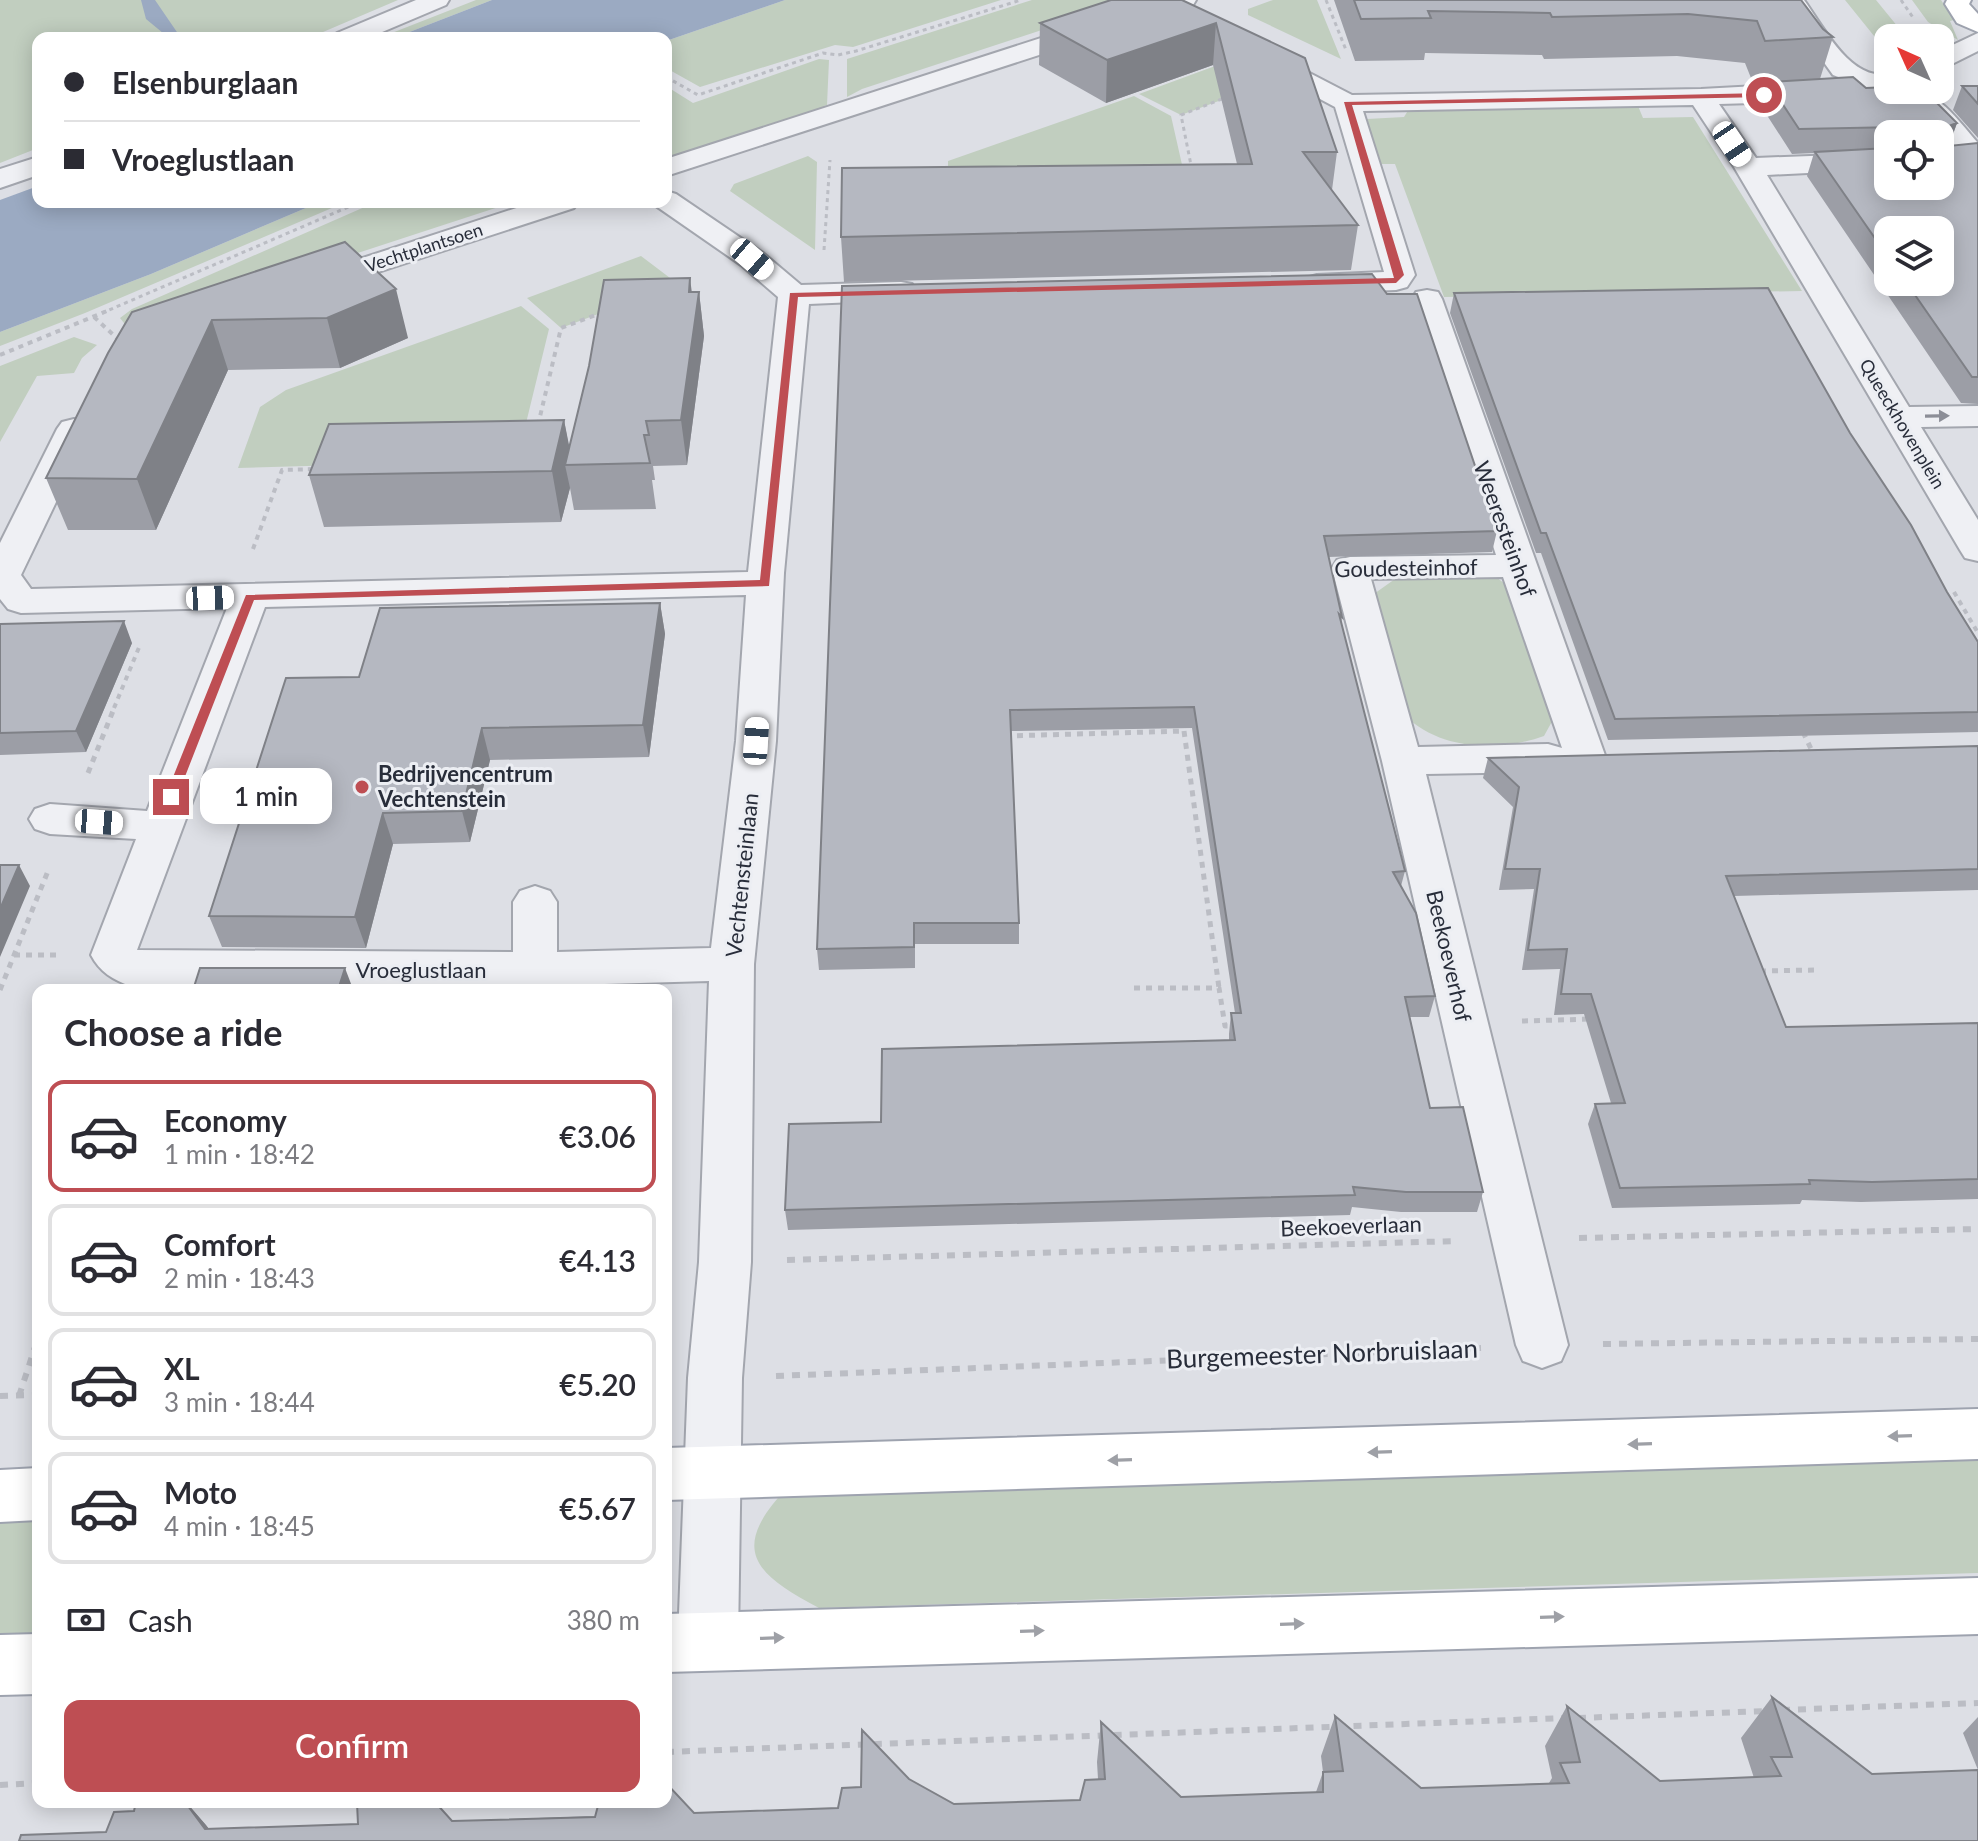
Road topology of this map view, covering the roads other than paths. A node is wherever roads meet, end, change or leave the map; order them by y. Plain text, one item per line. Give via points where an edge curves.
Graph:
1 (437, 0) edge
2 (1791, 0) edge
3 (1959, 0) edge
4 (1178, 9) edge
5 (1978, 24) edge
6 (360, 32) edge
7 (1978, 41) edge
8 (1240, 47) edge
9 (1954, 54) edge
10 (1874, 81) edge
11 (1874, 88) edge
12 (1701, 97) junction
13 (1347, 103) junction
14 (1928, 104) edge
15 (1943, 120) edge
16 (1954, 133) edge
17 (1954, 159) edge
18 (1874, 162) edge
19 (672, 166) edge
20 (32, 167) edge
21 (1748, 167) junction
22 (0, 179) edge
23 (672, 204) edge
24 (546, 208) edge
25 (1288, 284) edge
26 (924, 290) edge
27 (285, 293) edge
28 (807, 293) junction
29 (1427, 299) dead end
30 (125, 346) edge
31 (1978, 416) edge
32 (1896, 417) junction
33 (1978, 550) edge
34 (1518, 566) junction
35 (1350, 568) joint
36 (2, 576) edge
37 (766, 583) junction
38 (242, 597) junction
39 (1627, 757) edge
40 (1586, 758) junction
41 (1402, 761) junction
42 (50, 819) dead end
43 (160, 826) junction
44 (535, 902) dead end
45 (732, 964) junction
46 (535, 969) junction
47 (1542, 1345) road end
48 (1978, 1434) edge
49 (689, 1473) edge
50 (32, 1494) edge
51 (0, 1496) edge
52 (1978, 1606) edge
53 (687, 1642) edge

1 - 6 street
2 - 10 street via 1842,69
3 - 5 main road via 1966,18
4 - 19 street
7 - 9 street
8 - 13 street
11 - 12 street
12 - 13 street
12 - 21 street, Queeckhovenplein
13 - 25 street via 1400,275 1396,281
14 - 15 street
16 - 17 street via 1976,158
18 - 21 street
20 - 22 street
21 - 32 street, Queeckhovenplein
23 - 28 street
24 - 27 street, Vechtplantsoen
26 - 28 street
28 - 37 street, Vechtensteinlaan
29 - 34 street, Weeresteinhof
30 - 36 street via 111,352
32 -> 31 street
32 - 33 street, Queeckhovenplein
34 - 35 street, Goudesteinhof
34 - 40 street, Weeresteinhof
35 - 41 street, Beekoeverhof
36 - 38 street via 21,601
37 - 38 street
37 - 45 street, Vechtensteinlaan via 756,741
38 - 43 street, Vroeglustlaan
39 - 40 street
40 - 41 street
41 - 47 street, Beekoeverhof
42 - 43 street
43 - 46 street, Vroeglustlaan via 113,955 131,969
44 - 46 street
45 - 46 street, Vroeglustlaan
45 - 49 street, Vechtensteinlaan via 725,1262 715,1378
48 -> 49 main road
49 - 53 street, Vechtensteinlaan
50 - 51 main road
53 -> 52 main road

